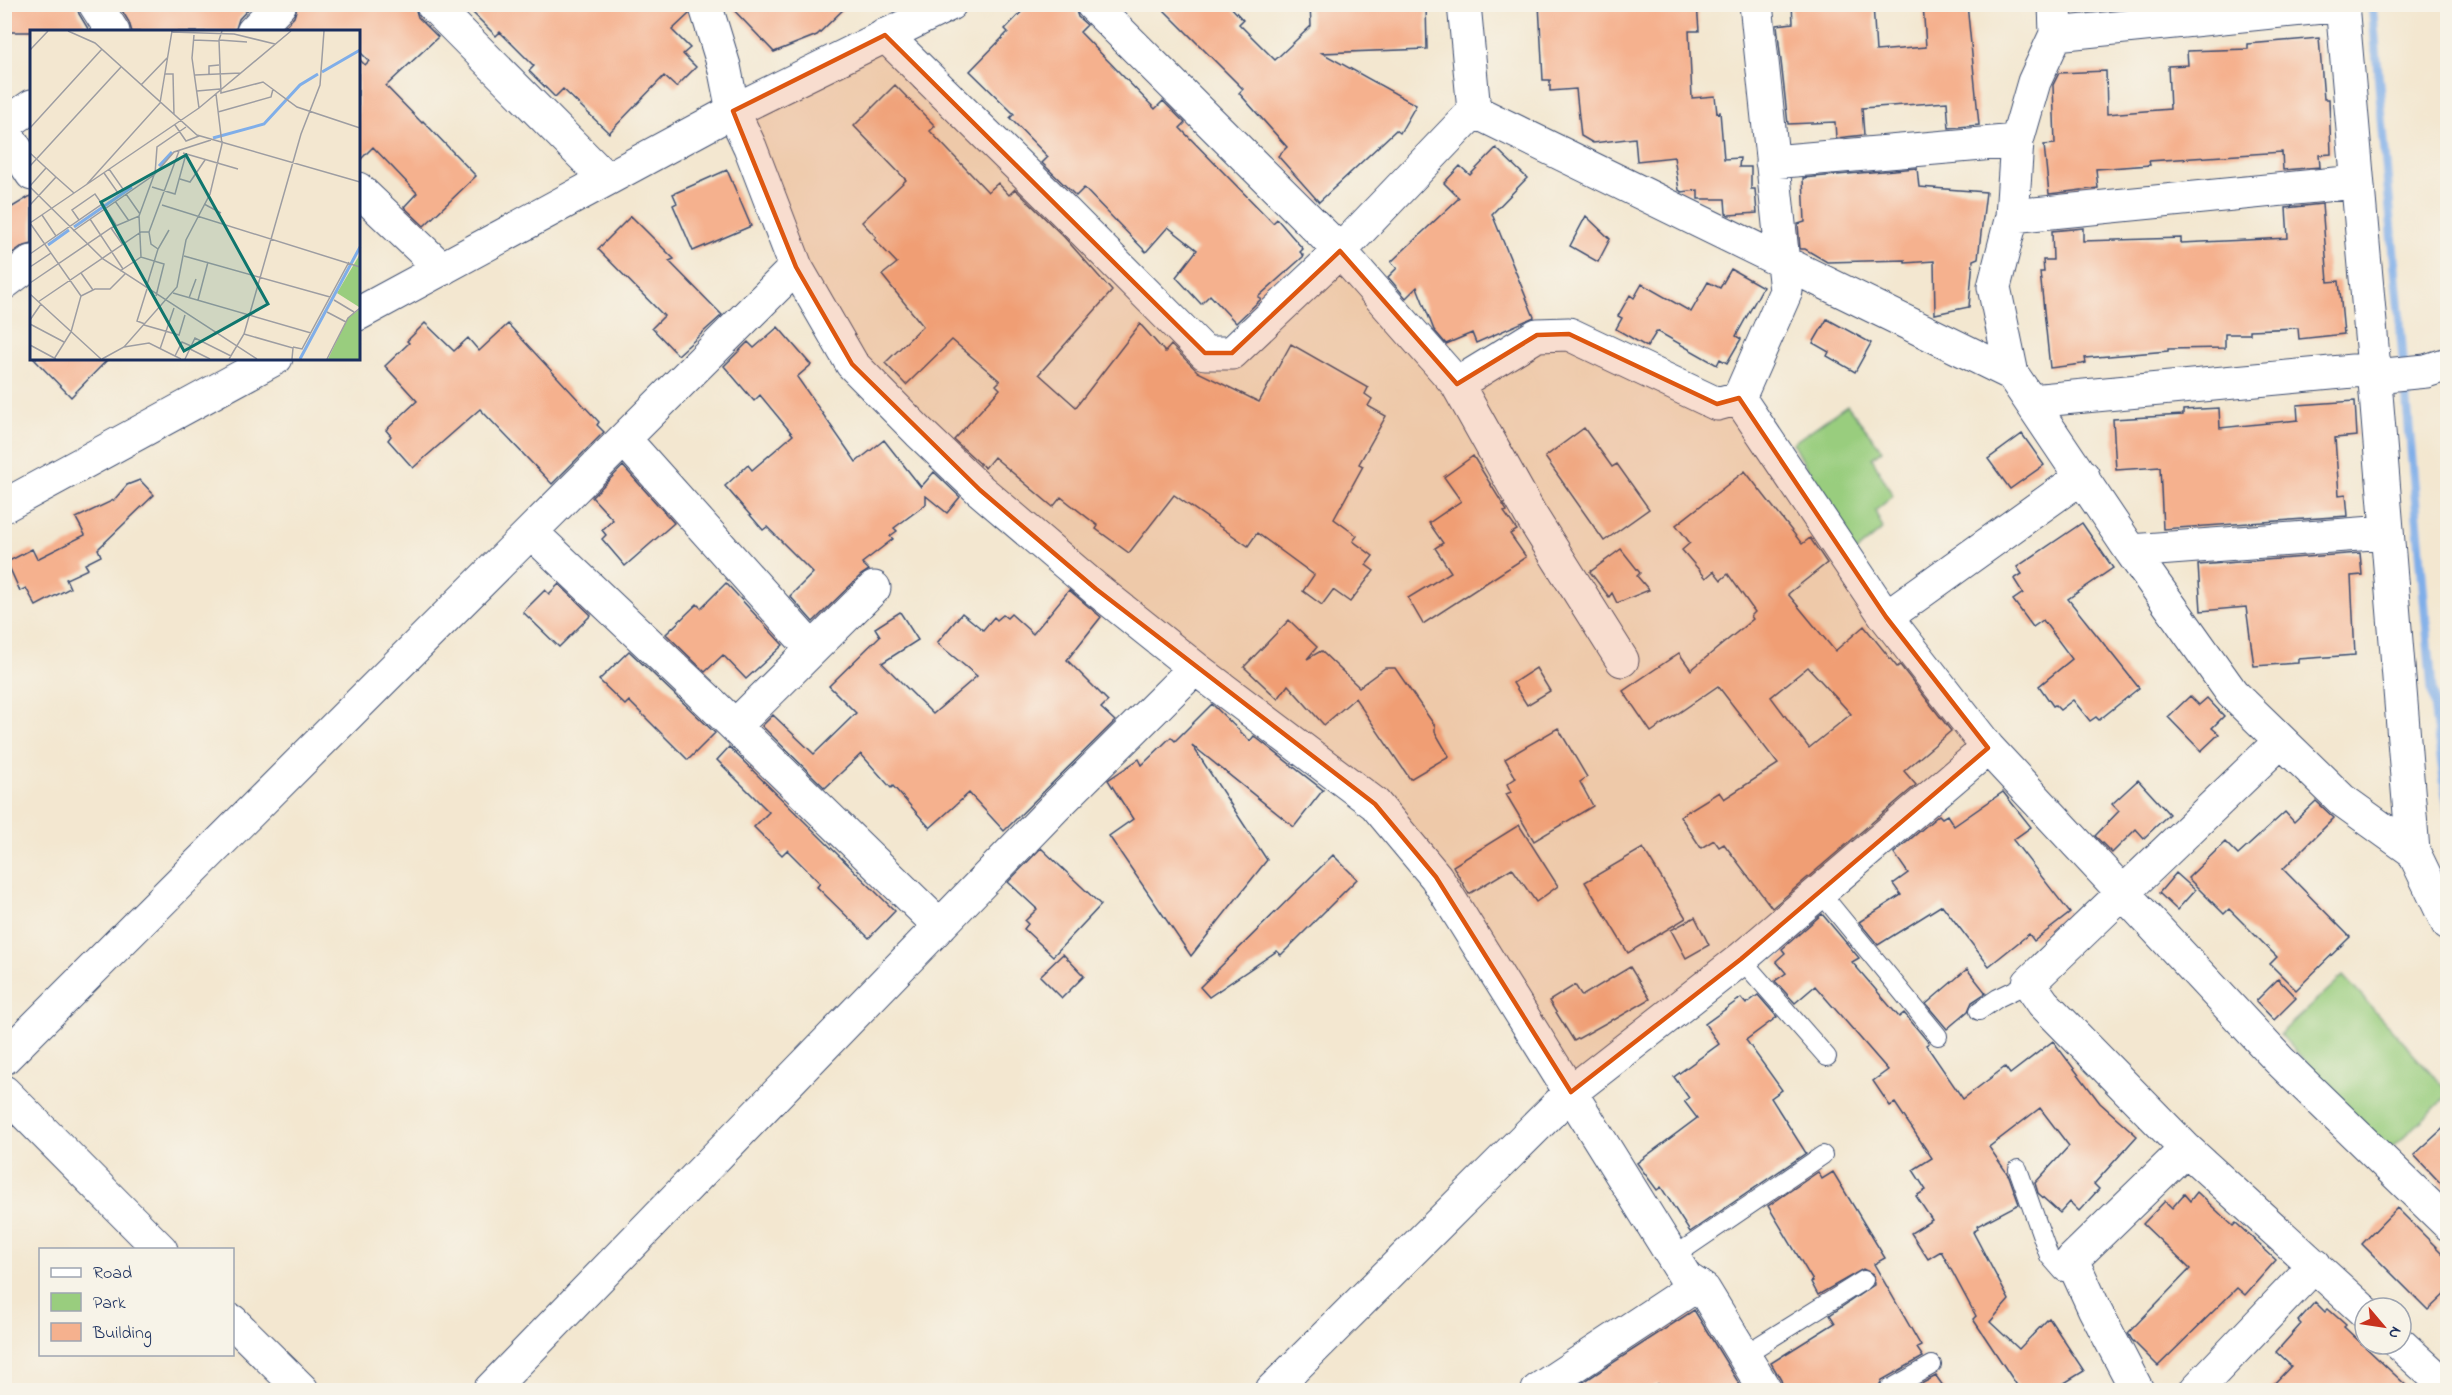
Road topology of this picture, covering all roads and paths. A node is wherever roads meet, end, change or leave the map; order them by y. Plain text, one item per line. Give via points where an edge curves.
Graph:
1 (95, 4) edge
2 (280, 4) edge
3 (432, 4) edge
4 (705, 4) edge
5 (950, 4) edge
6 (1092, 4) edge
7 (1464, 4) edge
8 (1756, 4) edge
9 (2342, 5) edge
10 (2055, 19) edge
11 (112, 30) edge
12 (256, 30) edge
13 (885, 35) junction
14 (30, 107) edge
15 (733, 111) junction
16 (1474, 111) junction
17 (4, 124) edge
18 (4, 130) edge
19 (2017, 141) junction
20 (1772, 162) junction
21 (30, 171) edge
22 (606, 179) junction
23 (2356, 182) junction
24 (360, 191) edge
25 (2012, 216) junction
26 (1340, 251) junction
27 (1782, 263) junction
28 (30, 264) edge
29 (796, 267) junction
30 (442, 268) junction
31 (4, 283) edge
32 (360, 313) edge
33 (272, 360) edge
34 (2404, 371) edge
35 (2012, 374) junction
36 (1457, 384) junction
37 (1739, 399) junction
38 (2031, 401) junction
39 (624, 439) junction
40 (2083, 477) junction
41 (4, 506) edge
42 (531, 532) junction
43 (2386, 532) junction
44 (2131, 551) junction
45 (874, 588) dead end
46 (1886, 617) junction
47 (813, 649) junction
48 (1622, 660) dead end
49 (1195, 668) junction
50 (735, 726) junction
51 (2281, 741) junction
52 (1988, 748) junction
53 (2427, 866) edge
54 (1820, 892) junction
55 (2122, 894) junction
56 (2448, 924) edge
57 (940, 926) junction
58 (1741, 959) junction
59 (2029, 982) junction
60 (1979, 1011) dead end
61 (1938, 1036) dead end
62 (1827, 1057) dead end
63 (4, 1058) edge
64 (4, 1092) edge
65 (1571, 1092) junction
66 (2186, 1149) junction
67 (1823, 1155) dead end
68 (2018, 1169) dead end
69 (2448, 1224) edge
70 (159, 1248) edge
71 (1673, 1257) junction
72 (2315, 1265) junction
73 (2077, 1269) junction
74 (1864, 1280) dead end
75 (1697, 1285) junction
76 (2353, 1301) edge
77 (234, 1323) edge
78 (1744, 1355) junction
79 (2413, 1356) edge
80 (1932, 1365) dead end
81 (2448, 1388) edge
82 (302, 1390) edge
83 (489, 1390) edge
84 (1272, 1390) edge
85 (1538, 1390) edge
86 (1765, 1390) edge
87 (1888, 1390) edge
88 (2137, 1390) edge
89 (2196, 1390) edge

1 - 11 street
2 - 12 street
3 - 22 street
4 - 15 street
5 - 13 street
6 - 26 street
7 - 16 street
8 - 20 street
9 - 10 street
9 - 23 street
10 - 19 street
13 - 15 street
13 - 26 street via 1205,353 1232,353
14 - 17 street
15 - 22 street
15 - 29 street
16 - 26 street
16 - 27 street
18 - 21 street
19 - 20 street
19 - 25 street
20 - 27 street
22 - 30 street
23 - 25 street
23 - 34 street
24 - 30 street
25 - 35 street via 1994,287
26 - 36 street
27 - 35 street
27 - 37 street via 1786,291
28 - 31 street
29 - 39 street
29 - 49 street via 852,364 919,432 980,490
30 - 32 street
33 - 41 street
34 - 38 street
34 - 43 street
35 - 38 street
36 - 37 street via 1537,336 1569,334 1717,404
36 - 48 street via 1530,514
37 - 46 street
38 - 40 street
39 - 42 street
39 - 47 street
40 - 44 street
40 - 46 street
42 - 50 street
42 - 63 street
43 - 44 street
43 - 53 street
44 - 51 street via 2232,693
45 - 47 street
46 - 52 street
47 - 50 street
49 - 57 street
49 - 65 street via 1375,804 1436,877
50 - 57 street
51 - 53 street via 2342,800
51 - 55 street
52 - 54 street
52 - 55 street
53 - 56 street
54 - 58 street
54 - 61 lane
55 - 59 street
55 - 69 street via 2279,1060
57 - 83 street
58 - 62 lane
58 - 65 street
59 - 60 lane
59 - 66 street via 2043,1003
64 - 70 street
65 - 71 street
65 - 84 street
66 - 72 street
66 - 73 street via 2072,1260
67 - 71 lane
68 - 73 lane via 2049,1256 2063,1272
71 - 75 street via 1686,1278
72 - 76 street
72 - 89 street
73 - 88 street
74 - 78 lane
75 - 78 street via 1704,1290
75 - 85 street
77 - 82 street
78 - 86 street
79 - 81 street
80 - 87 lane

